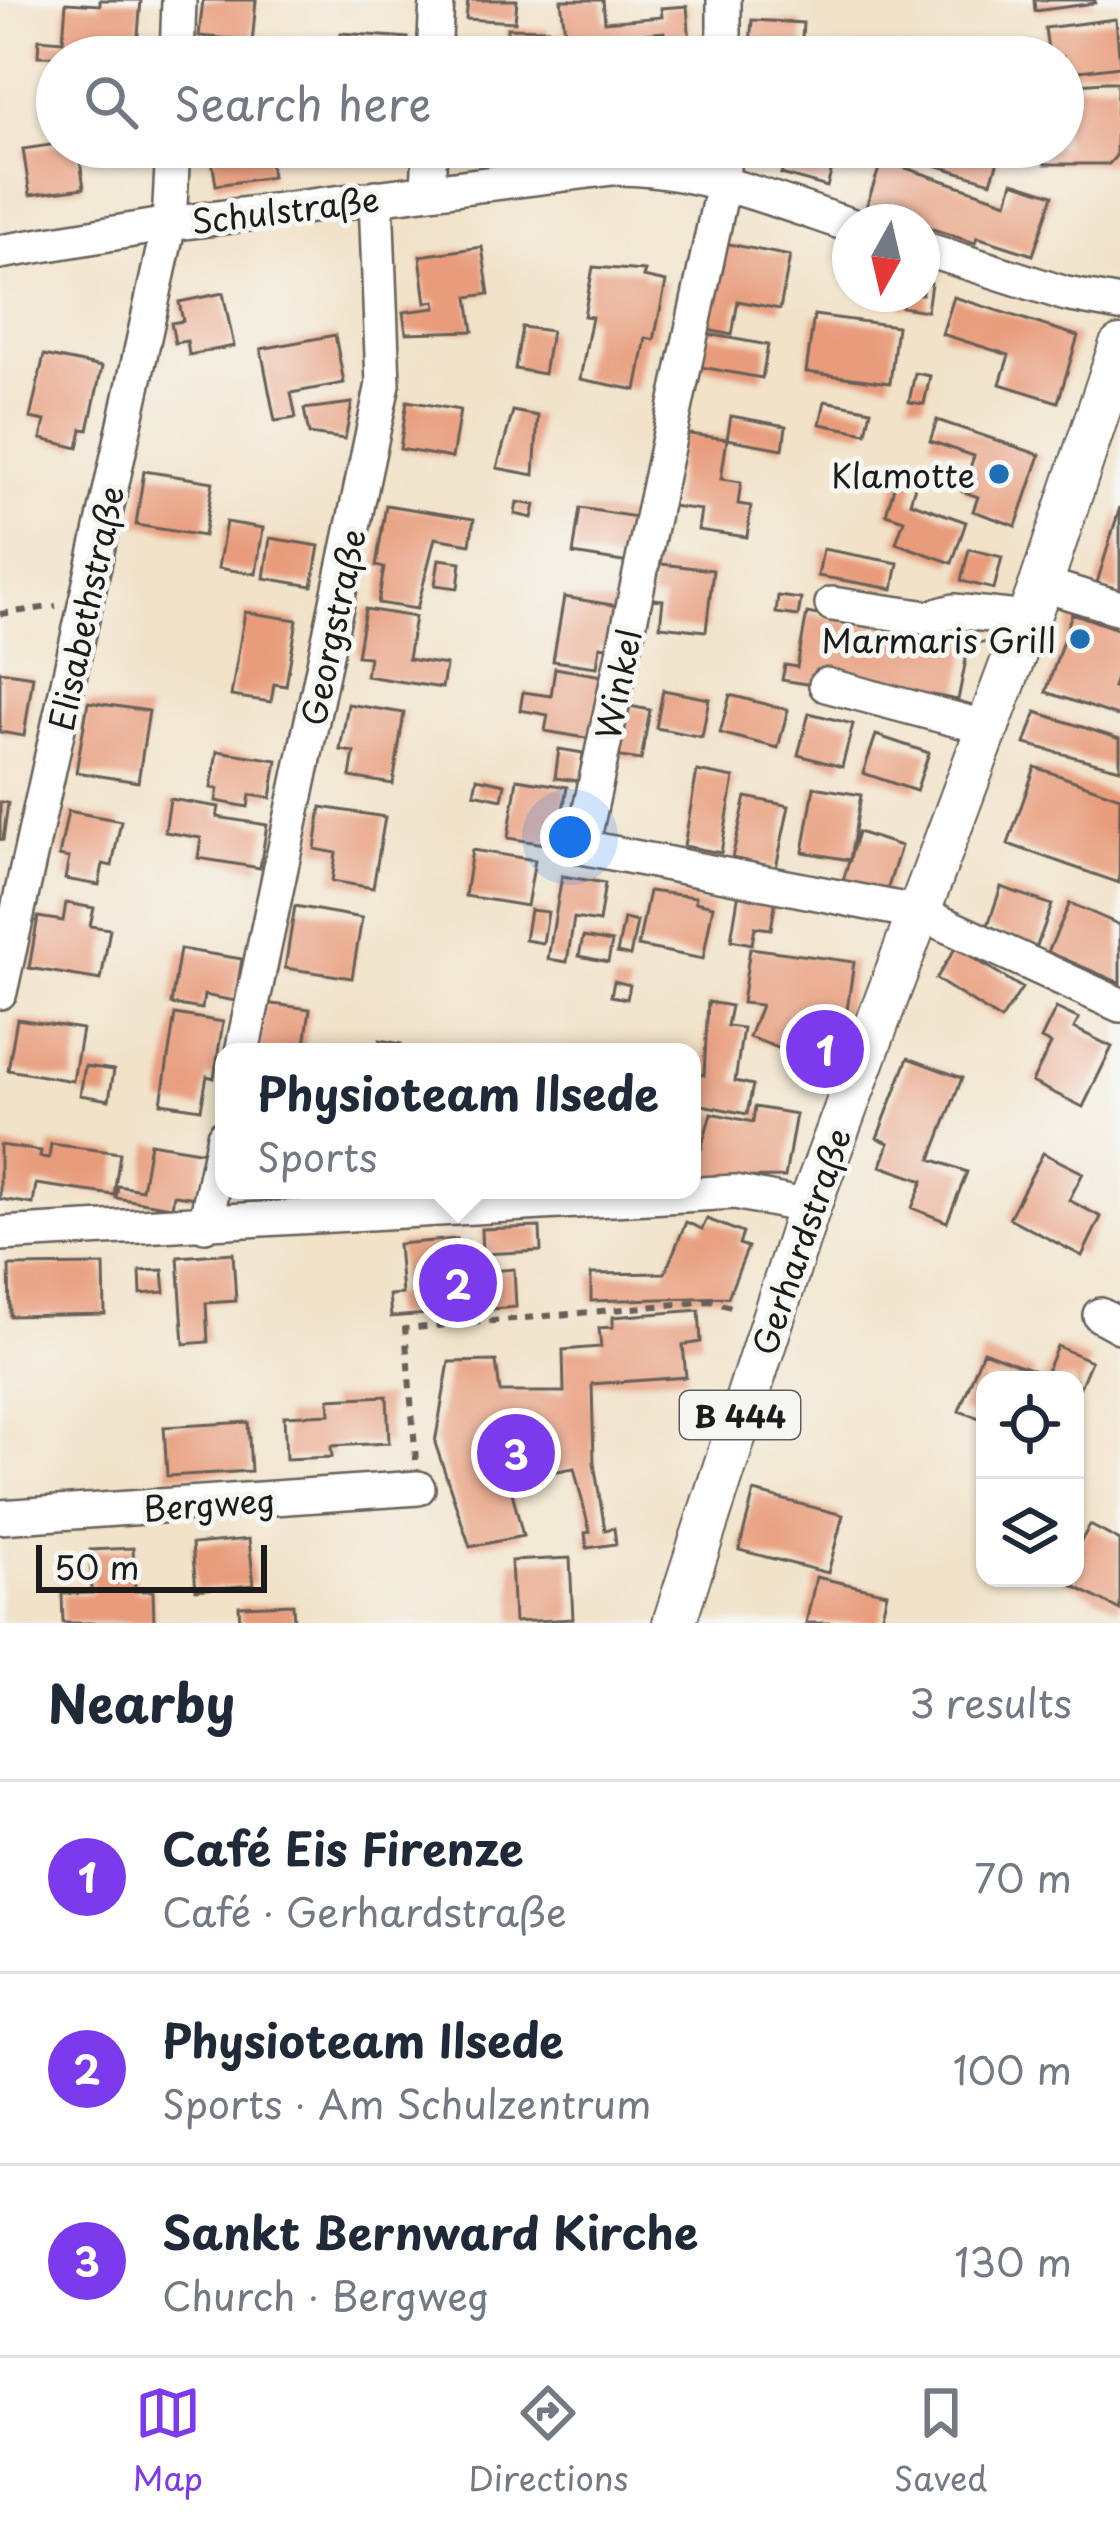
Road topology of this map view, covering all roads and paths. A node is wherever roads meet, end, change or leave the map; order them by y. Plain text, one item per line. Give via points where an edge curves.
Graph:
1 (179, 0) edge
2 (437, 0) edge
3 (724, 0) edge
4 (178, 36) edge
5 (435, 36) edge
6 (724, 36) edge
7 (172, 168) edge
8 (429, 168) edge
9 (723, 168) edge
10 (723, 184) junction
11 (428, 190) junction
12 (376, 197) junction
13 (832, 219) edge
14 (169, 224) junction
15 (0, 252) edge
16 (940, 254) edge
17 (1120, 304) edge
18 (1120, 346) edge
19 (1034, 601) junction
20 (86, 602) junction
21 (832, 604) dead end
22 (1120, 608) edge
23 (0, 614) edge
24 (826, 686) dead end
25 (988, 728) junction
26 (920, 913) junction
27 (0, 992) edge
28 (1120, 1005) edge
29 (244, 1043) edge
30 (215, 1180) edge
31 (701, 1194) edge
32 (623, 1199) edge
33 (809, 1208) junction
34 (206, 1225) junction
35 (0, 1234) edge
36 (770, 1319) junction
37 (418, 1488) joint
38 (0, 1517) edge
39 (674, 1623) edge

1 - 4 street
2 - 5 street
3 - 6 street
7 - 14 street, Elisabethstraße
8 - 11 street
9 - 10 street
10 - 11 street, Schulstraße via 614,168
10 - 13 street, Schulstraße
10 - 26 street, Winkel via 582,847
11 - 12 street, Schulstraße
12 - 14 street, Schulstraße
12 - 29 street, Georgstraße via 383,384
14 - 15 street, Schulstraße
14 - 20 street, Elisabethstraße
16 - 17 street
18 - 19 main road, Gerhardstraße / B 444
19 - 21 street via 928,618
19 - 22 street
19 - 25 main road, Gerhardstraße / B 444
20 - 23 path
20 - 27 street, Elisabethstraße
24 - 25 street
25 - 26 main road, Gerhardstraße / B 444
26 - 28 street
26 - 33 main road, Gerhardstraße / B 444
30 - 34 street
31 - 33 street via 735,1192
32 - 34 street
33 - 36 main road, Gerhardstraße / B 444
34 - 35 street
36 - 37 path via 710,1301 405,1330
36 - 39 main road, Gerhardstraße / B 444
37 - 38 street, Bergweg

